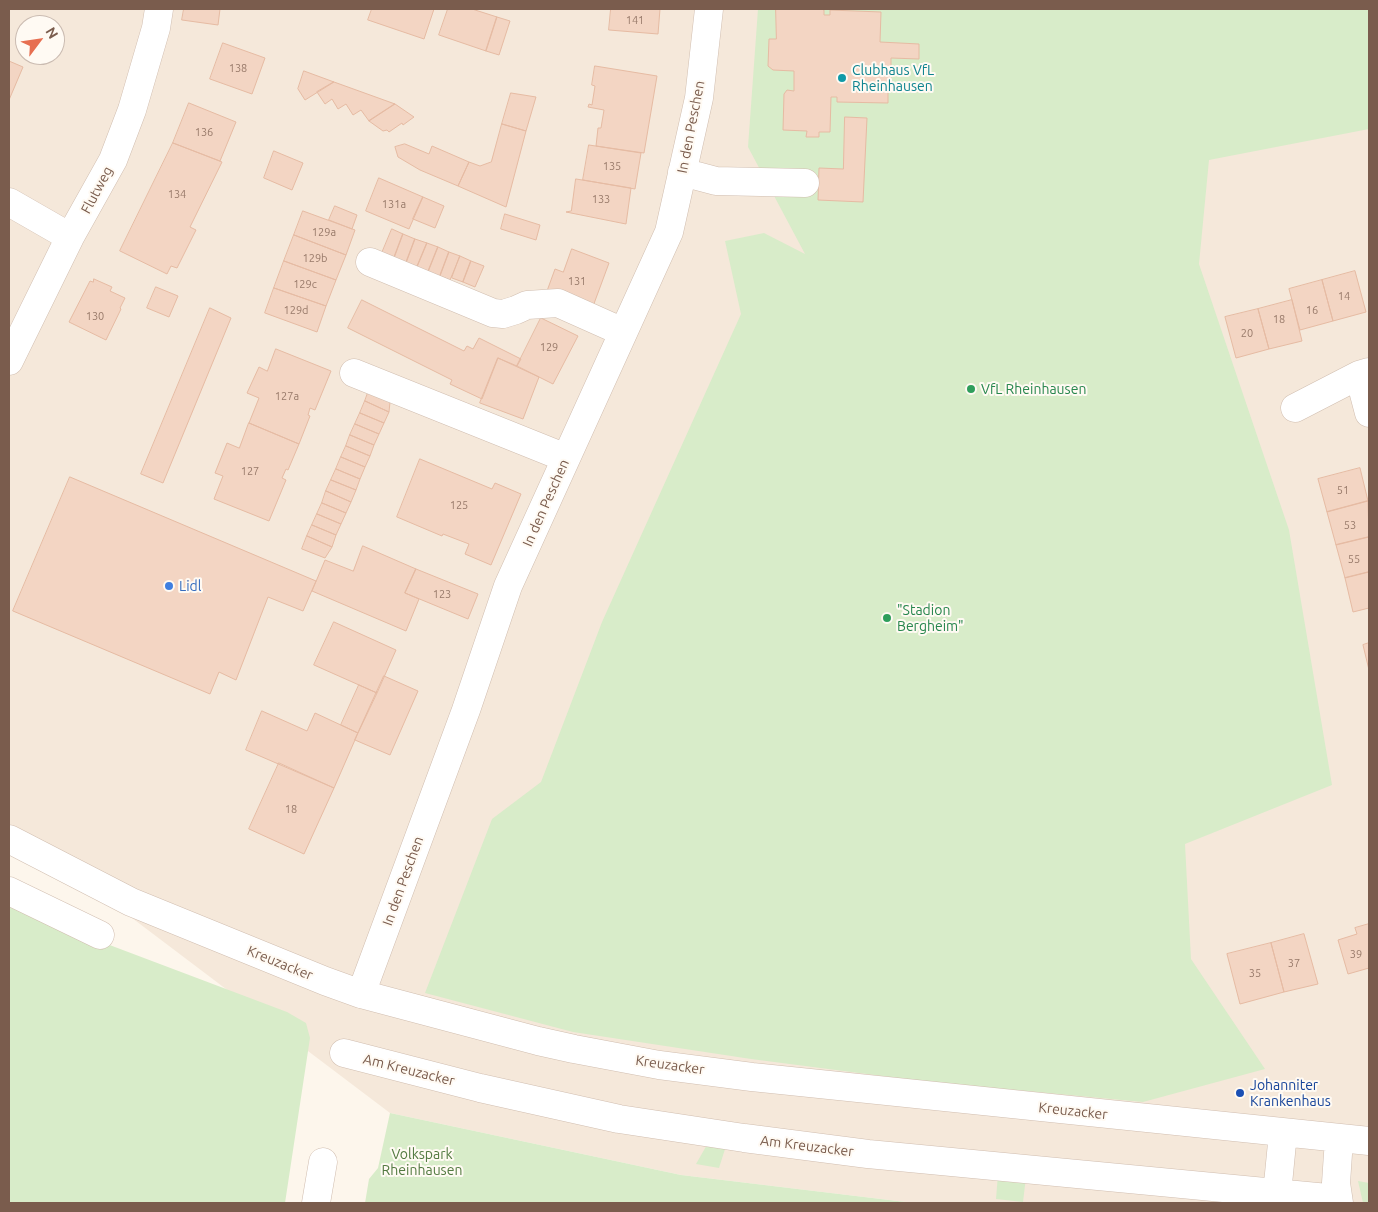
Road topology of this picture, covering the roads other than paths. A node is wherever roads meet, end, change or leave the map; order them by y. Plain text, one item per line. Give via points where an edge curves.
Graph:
1 (159, 9) edge
2 (709, 9) edge
3 (682, 172) junction
4 (805, 183) dead end
5 (9, 202) edge
6 (70, 238) junction
7 (370, 262) dead end
8 (623, 332) junction
9 (9, 361) edge
10 (354, 373) dead end
11 (1364, 373) edge
12 (1294, 408) dead end
13 (1369, 414) edge
14 (566, 458) junction
15 (9, 839) edge
16 (9, 891) edge
17 (100, 935) dead end
18 (362, 994) junction
19 (344, 1053) dead end
20 (1283, 1134) junction
21 (1339, 1139) junction
22 (1369, 1142) edge
23 (323, 1162) dead end
24 (1278, 1199) edge
25 (1338, 1201) edge
26 (316, 1203) edge

1 - 6 street, Flutweg via 132,110 113,160
2 - 3 street, In den Peschen via 699,98
3 - 4 street via 716,181
3 - 8 street, In den Peschen via 669,232
5 - 6 street
6 - 9 street, Flutweg
7 - 8 street via 494,313 503,314 527,305 558,303
8 - 14 street, In den Peschen
10 - 14 street
11 - 12 street
11 - 13 street
14 - 18 street, In den Peschen via 508,586
15 - 18 street, Kreuzacker via 131,902
16 - 17 street
18 - 20 street, Kreuzacker via 538,1042 659,1065
19 - 24 street, Am Kreuzacker via 619,1119 868,1154
20 - 21 street, Kreuzacker
20 - 24 street
21 - 22 street, Kreuzacker
21 - 25 street, Am Kreuzacker
23 - 26 street
24 - 25 street, Am Kreuzacker

